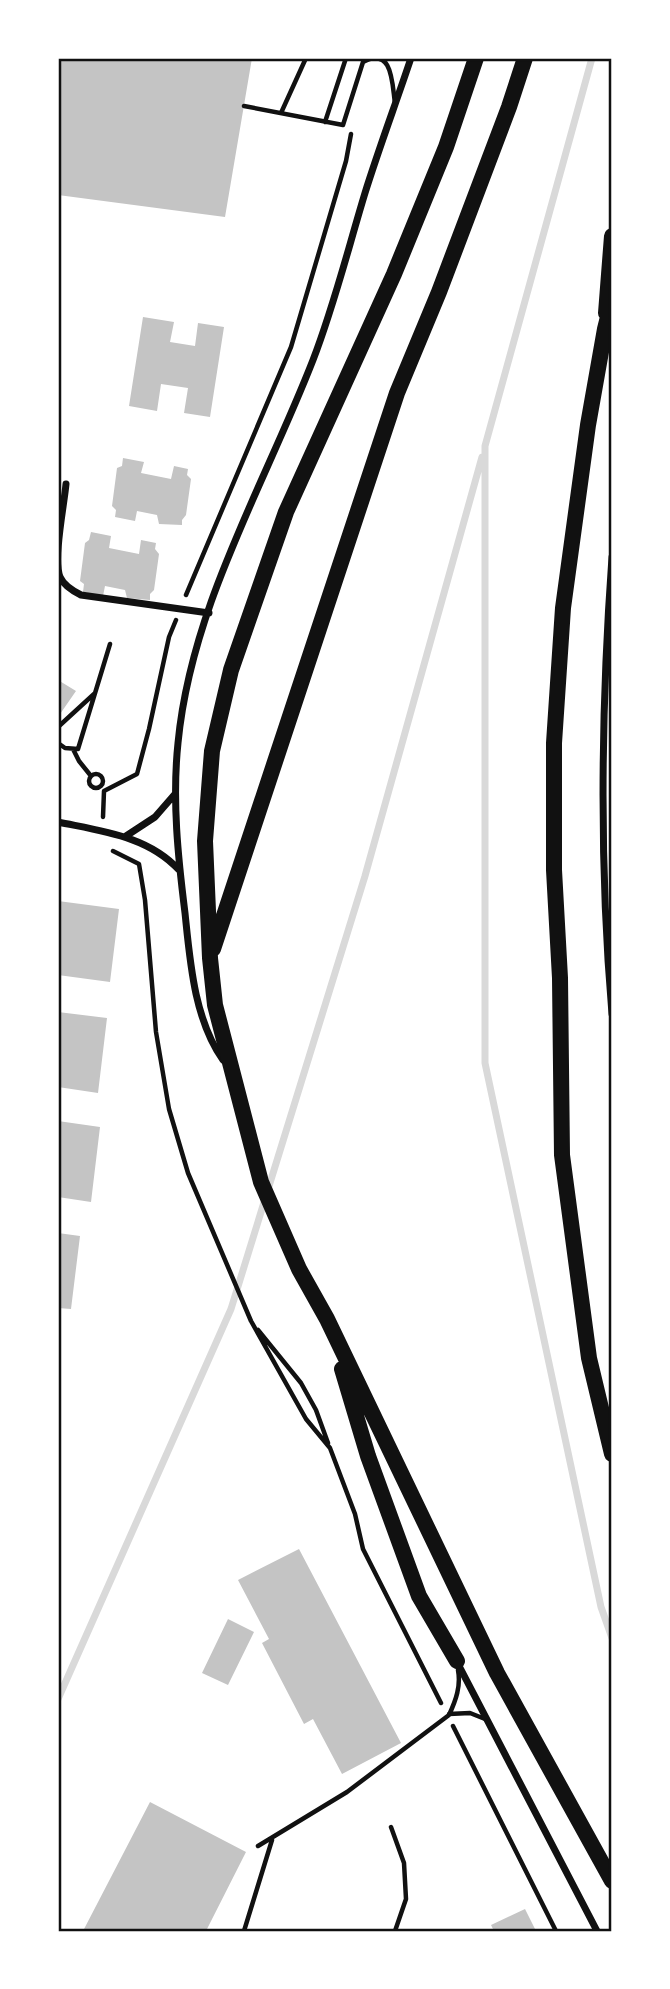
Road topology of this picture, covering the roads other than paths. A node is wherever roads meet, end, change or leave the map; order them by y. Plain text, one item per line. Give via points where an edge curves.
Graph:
1 (306, 58) edge
2 (346, 58) edge
3 (411, 58) edge
4 (477, 58) edge
5 (524, 58) edge
6 (244, 106) dead end
7 (395, 107) junction
8 (281, 113) junction
9 (325, 122) junction
10 (612, 236) edge
11 (612, 301) edge
12 (605, 329) junction
13 (66, 484) dead end
14 (612, 557) edge
15 (209, 613) junction
16 (176, 793) junction
17 (58, 822) edge
18 (126, 836) junction
19 (180, 870) junction
20 (609, 944) edge
21 (210, 958) junction
22 (612, 1014) edge
23 (233, 1073) junction
24 (327, 1319) junction
25 (612, 1454) edge
26 (457, 1661) junction
27 (447, 1713) junction
28 (490, 1722) junction
29 (391, 1827) dead end
30 (272, 1839) junction
31 (258, 1846) dead end
32 (612, 1881) edge
33 (244, 1931) edge
34 (395, 1931) edge
35 (597, 1931) edge

1 - 8 lane
2 - 9 lane
3 - 7 street
4 - 21 main road via 394,274 286,512 231,670 207,795
5 - 21 main road via 397,393
6 - 8 lane
7 - 9 lane via 391,69 380,59 366,60 343,125
7 - 15 street via 313,360 236,535
8 - 9 lane
10 - 12 main road
11 - 12 main road
12 - 25 main road via 563,608 554,743 554,870 562,1155 589,1358
13 - 15 street via 58,562 61,579 70,589 81,595
14 - 20 street via 604,672 603,811
15 - 16 street via 182,710
16 - 18 street via 155,817
16 - 19 street
17 - 18 street
18 - 19 street via 151,847
19 - 23 street via 197,993 218,1051
20 - 22 street
21 - 23 main road via 215,1005
23 - 24 main road via 261,1182 299,1269
24 - 26 main road via 368,1456 419,1596
24 - 32 main road via 497,1673
26 - 27 lane via 459,1687 456,1702
26 - 28 street
27 - 28 lane via 470,1713
27 - 30 lane via 346,1792
28 - 35 street
29 - 34 lane via 404,1863 406,1899
30 - 31 lane
30 - 33 lane

